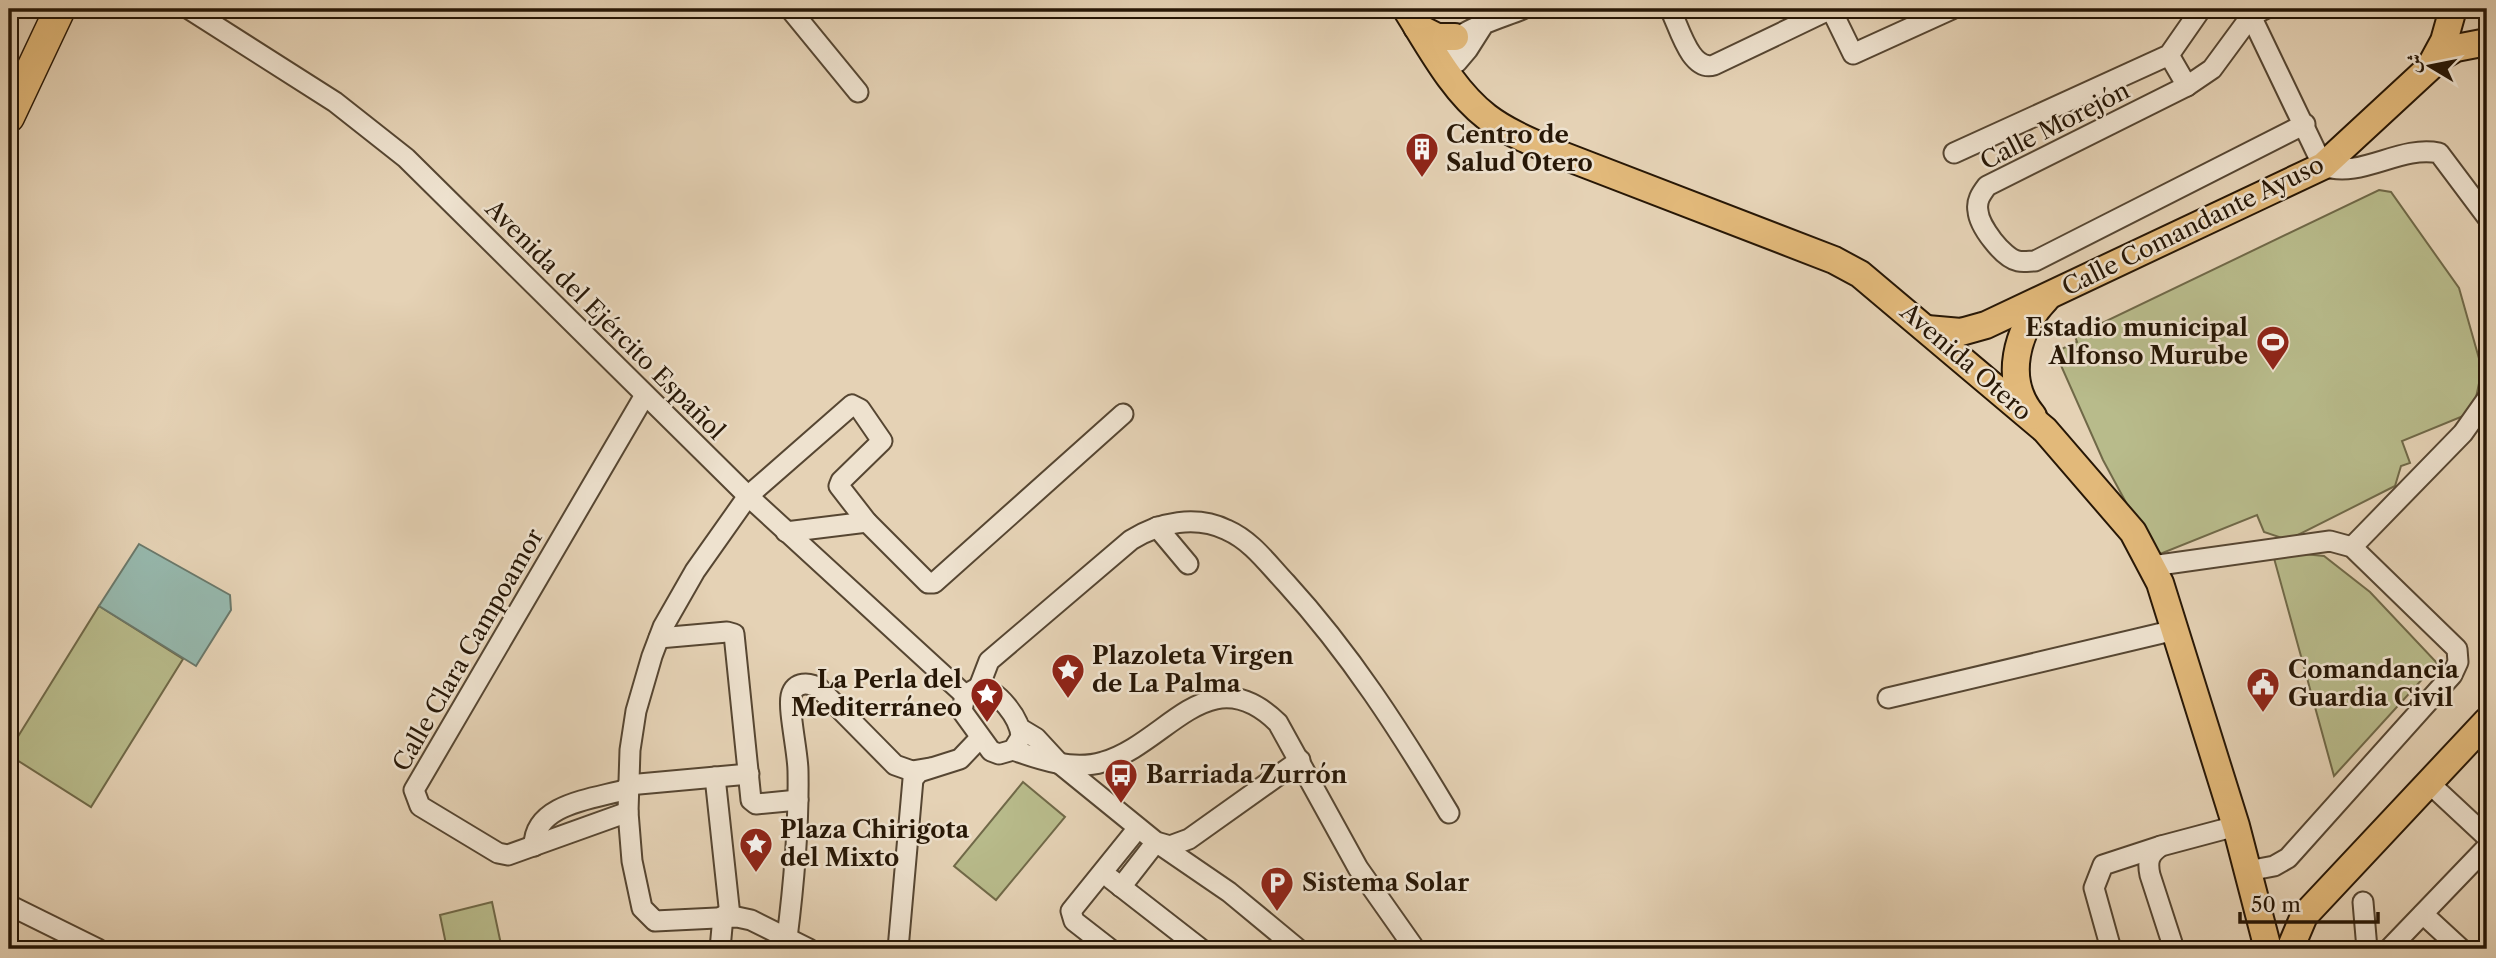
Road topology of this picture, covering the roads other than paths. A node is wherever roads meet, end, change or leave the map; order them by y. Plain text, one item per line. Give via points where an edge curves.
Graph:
1 (37, 9) edge
2 (60, 9) edge
3 (189, 9) edge
4 (790, 9) edge
5 (1523, 9) edge
6 (1670, 9) edge
7 (1952, 9) edge
8 (2201, 9) edge
9 (2453, 9) edge
10 (2258, 12) edge
11 (1412, 18) edge
12 (2487, 42) edge
13 (1461, 43) junction
14 (2169, 55) junction
15 (1440, 61) junction
16 (2430, 66) junction
17 (9, 78) edge
18 (2187, 86) junction
19 (858, 92) dead end
20 (9, 117) edge
21 (2305, 124) junction
22 (1954, 153) dead end
23 (2323, 166) junction
24 (2487, 217) edge
25 (2050, 295) junction
26 (1927, 329) junction
27 (645, 395) junction
28 (2487, 399) edge
29 (1123, 414) dead end
30 (2045, 430) junction
31 (748, 496) junction
32 (867, 522) junction
33 (1157, 527) junction
34 (786, 532) junction
35 (2352, 547) junction
36 (1188, 564) dead end
37 (2152, 566) junction
38 (2175, 630) junction
39 (659, 638) junction
40 (972, 691) junction
41 (1888, 698) dead end
42 (2487, 721) edge
43 (1021, 729) junction
44 (980, 738) junction
45 (1013, 750) junction
46 (1300, 760) junction
47 (1060, 764) junction
48 (930, 768) junction
49 (748, 774) junction
50 (715, 777) junction
51 (2429, 783) junction
52 (628, 787) junction
53 (798, 800) junction
54 (628, 812) junction
55 (1449, 813) dead end
56 (2236, 826) junction
57 (1138, 828) junction
58 (2487, 837) edge
59 (1156, 842) junction
60 (534, 846) junction
61 (2161, 846) junction
62 (2487, 847) edge
63 (2248, 871) junction
64 (1102, 872) junction
65 (1121, 887) junction
66 (2363, 902) dead end
67 (9, 905) edge
68 (2423, 914) junction
69 (2259, 915) junction
70 (726, 916) junction
71 (2304, 916) junction
72 (776, 939) edge
73 (98, 949) edge
74 (720, 949) edge
75 (809, 949) edge
76 (898, 949) edge
77 (1110, 949) edge
78 (1201, 949) edge
79 (1298, 949) edge
80 (1415, 949) edge
81 (2112, 949) edge
82 (2174, 949) edge
83 (2268, 949) edge
84 (2290, 949) edge
85 (2367, 949) edge
86 (2389, 949) edge
87 (2461, 949) edge

1 - 17 highway
2 - 20 highway
3 - 27 street, Avenida del Ejército Español via 335,102 406,158
4 - 19 street
5 - 13 street via 1482,27
6 - 7 street via 1696,62 1709,67 1831,9 1853,54
8 - 14 street
9 - 16 main road, Calle Comandante Ayuso
10 - 18 street, Calle Morejón via 2212,69
10 - 21 street
11 - 13 main road via 1437,37
11 - 15 main road, Avenida Otero
12 - 16 main road, Calle Comandante Ayuso via 2456,48
13 - 15 street via 1445,46
14 - 18 street
14 - 22 street
15 - 26 main road, Avenida Otero via 1486,116 1517,136 1834,260 1860,274
16 - 23 main road, Calle Comandante Ayuso
18 - 21 street, Calle Morejón via 1987,186 1979,197 1982,225 2006,255 2017,261 2035,261
21 - 23 street
23 - 24 street via 2353,169 2412,152 2439,153
23 - 25 main road, Calle Comandante Ayuso
25 - 26 main road, Calle Comandante Ayuso via 1974,329
25 - 30 main road via 2032,313 2020,336 2015,361 2018,387 2028,410
26 - 30 main road, Avenida Otero
27 - 31 street, Avenida del Ejército Español
27 - 60 street, Calle Clara Campoamor via 414,790 421,806 498,853 508,855
28 - 35 street via 2463,433
29 - 32 street via 934,583 928,583
30 - 37 main road, Avenida Otero via 2116,509
31 - 32 street via 848,407 856,406 882,441 839,486
31 - 34 street, Avenida del Ejército Español
31 - 39 street via 695,570
32 - 34 street
33 - 36 street
33 - 40 street via 1131,540 989,661
33 - 55 street via 1203,523 1246,540 1317,617 1366,681
34 - 40 street, Avenida del Ejército Español
35 - 37 street via 2330,541
35 - 63 street via 2454,643 2456,669 2288,858
37 - 38 main road, Avenida Otero
38 - 41 street
38 - 56 main road, Avenida Otero
39 - 49 street via 734,634
39 - 52 street via 636,711
40 - 43 street, Avenida del Ejército Español via 995,693
40 - 44 street via 962,711
42 - 51 main road
43 - 45 street
43 - 47 street via 1049,749
44 - 45 street via 999,754
44 - 48 street via 960,760
45 - 47 street
46 - 47 street via 1264,709 1228,697 1209,700 1170,720 1122,755 1101,763
46 - 59 street via 1180,844
46 - 80 street via 1359,867
47 - 57 street
48 - 53 street via 912,771 895,765 820,689 802,684 790,698
48 - 76 street via 919,772 910,789
49 - 50 street
49 - 53 street via 754,803
50 - 52 street
50 - 70 street
51 - 58 street
51 - 71 main road
52 - 54 street
52 - 60 street via 552,812 538,825
53 - 72 street via 794,886
54 - 60 street, Calle Clara Campoamor
54 - 70 street via 632,861 646,916 664,921
56 - 61 street
56 - 63 main road, Avenida Otero
57 - 59 street
57 - 64 street
59 - 65 street
59 - 79 street via 1229,892
61 - 81 street via 2103,865 2094,888
61 - 82 street via 2147,864
62 - 68 street
63 - 69 main road, Avenida Otero
64 - 65 street
64 - 77 street via 1073,906 1071,917
65 - 78 street
66 - 85 street
67 - 73 street
68 - 86 street
68 - 87 street
69 - 71 main road via 2290,921
69 - 83 main road, Avenida Otero
70 - 72 street via 751,920
70 - 74 street
71 - 84 main road
72 - 75 street

